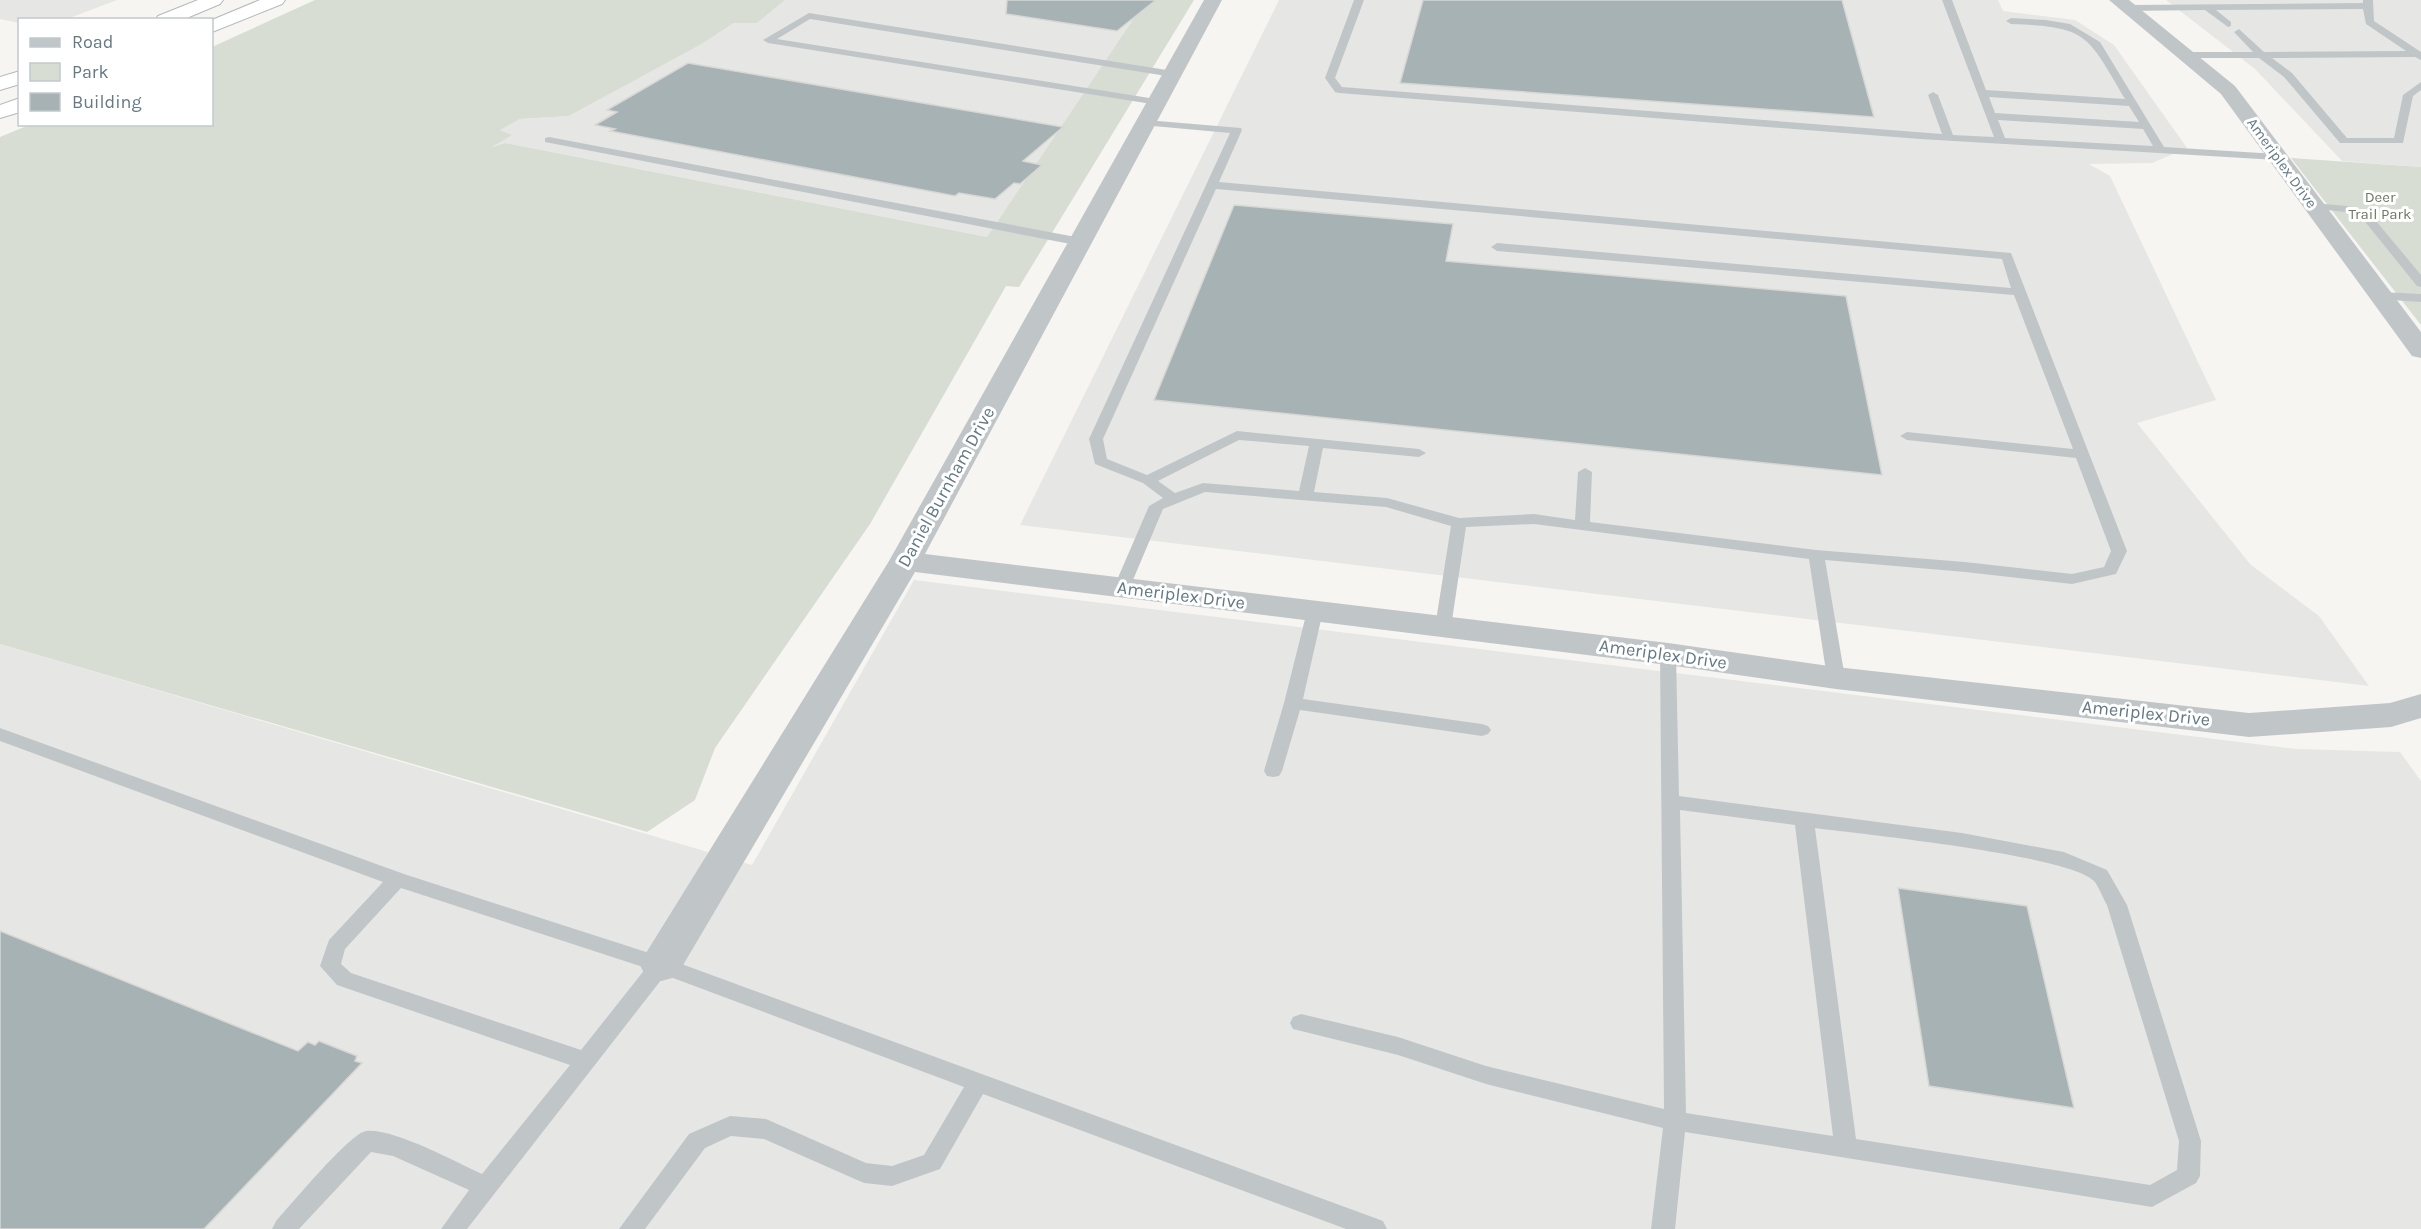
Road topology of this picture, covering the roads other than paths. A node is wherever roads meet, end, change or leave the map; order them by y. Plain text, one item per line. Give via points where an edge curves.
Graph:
1 (214, 0) edge
2 (276, 0) edge
3 (1213, 0) edge
4 (1359, 0) edge
5 (1947, 0) edge
6 (2197, 0) edge
7 (2368, 3) edge
8 (2123, 4) edge
9 (2206, 7) junction
10 (170, 18) edge
11 (2011, 21) dead end
12 (2228, 24) dead end
13 (213, 26) edge
14 (2239, 32) dead end
15 (2262, 55) junction
16 (2419, 55) edge
17 (2186, 56) junction
18 (1173, 74) junction
19 (18, 78) edge
20 (0, 84) edge
21 (2421, 85) edge
22 (1983, 93) junction
23 (1933, 95) dead end
24 (2132, 103) junction
25 (18, 105) edge
26 (0, 112) edge
27 (1152, 112) junction
28 (1992, 117) junction
29 (2146, 126) junction
30 (1948, 137) junction
31 (549, 140) dead end
32 (2001, 140) junction
33 (2160, 149) junction
34 (2277, 157) junction
35 (1212, 185) junction
36 (2313, 206) junction
37 (1081, 242) junction
38 (1497, 247) dead end
39 (2421, 283) edge
40 (2019, 292) junction
41 (2381, 296) junction
42 (2421, 298) edge
43 (2421, 350) edge
44 (1907, 436) dead end
45 (1317, 442) junction
46 (1419, 453) dead end
47 (2082, 454) junction
48 (1585, 472) dead end
49 (1148, 480) junction
50 (1306, 495) junction
51 (1174, 500) junction
52 (1459, 523) junction
53 (1582, 525) junction
54 (1816, 555) junction
55 (905, 561) junction
56 (1122, 587) junction
57 (1315, 611) junction
58 (1443, 627) junction
59 (1668, 654) junction
60 (1836, 678) junction
61 (1293, 702) junction
62 (2421, 706) edge
63 (1482, 730) dead end
64 (0, 734) edge
65 (1273, 771) dead end
66 (1672, 802) junction
67 (1804, 819) junction
68 (397, 879) junction
69 (662, 965) junction
70 (1301, 1023) dead end
71 (586, 1061) junction
72 (978, 1083) junction
73 (1675, 1121) junction
74 (1846, 1148) junction
75 (486, 1187) junction
76 (284, 1229) edge
77 (453, 1229) edge
78 (631, 1229) edge
79 (1375, 1229) edge
80 (1663, 1229) edge

1 - 10 highway
2 - 13 highway
3 - 18 street, Daniel Burnham Drive
4 - 30 lane via 1330,78 1339,90
5 - 22 lane
6 - 9 lane
7 - 9 lane
7 - 16 lane via 2369,22
8 - 9 lane
8 - 17 street, Ameriplex Drive
9 - 12 lane
11 - 24 lane via 2063,25 2082,32 2097,44
14 - 15 lane
15 - 16 lane
15 - 17 lane
15 - 21 lane via 2288,75 2344,141 2399,141 2408,95
17 - 34 street, Ameriplex Drive via 2228,90
18 - 27 street, Daniel Burnham Drive
18 - 27 lane via 809,16 768,40
19 - 20 highway
22 - 24 lane
22 - 28 lane
23 - 30 lane
24 - 29 lane
25 - 26 highway
27 - 35 lane via 1237,130
27 - 37 street, Daniel Burnham Drive
28 - 29 lane
28 - 32 lane
29 - 33 lane
30 - 32 lane
31 - 37 lane
32 - 33 lane
33 - 34 lane
34 - 36 street, Ameriplex Drive
35 - 40 lane via 2007,256
35 - 49 lane via 1096,439 1100,461
36 - 39 lane via 2347,209 2367,217
36 - 41 street, Ameriplex Drive
37 - 55 street, Daniel Burnham Drive
38 - 40 lane
40 - 47 lane
41 - 42 lane
41 - 43 street, Ameriplex Drive
44 - 47 lane
45 - 46 lane
45 - 49 lane via 1237,435
45 - 50 lane
47 - 54 lane via 2119,551 2110,571 2072,579
48 - 53 lane
49 - 51 lane
50 - 51 lane via 1203,487
50 - 52 lane via 1387,503
51 - 56 lane via 1157,506
52 - 53 lane via 1534,519
52 - 58 lane
53 - 54 lane
54 - 60 lane
55 - 56 street, Ameriplex Drive
55 - 69 street, Daniel Burnham Drive
56 - 57 street, Ameriplex Drive
57 - 58 street, Ameriplex Drive
57 - 61 lane
58 - 59 street, Ameriplex Drive
59 - 60 street, Ameriplex Drive
59 - 66 lane
60 - 62 street, Ameriplex Drive via 2249,725 2391,715
61 - 63 lane
61 - 65 lane
64 - 68 lane
66 - 67 lane
66 - 73 lane
67 - 74 lane
67 - 74 lane via 2064,858 2100,875 2117,904 2190,1142 2188,1176 2152,1196
68 - 69 lane
68 - 71 lane via 336,946 330,966 344,979
69 - 71 lane
69 - 72 lane
70 - 73 lane via 1398,1046 1486,1075
71 - 75 lane
72 - 78 lane via 932,1162 892,1176 864,1173 766,1129 730,1126 697,1141
72 - 79 lane
73 - 74 lane
73 - 80 lane
75 - 76 lane via 396,1146 367,1141
75 - 77 lane

